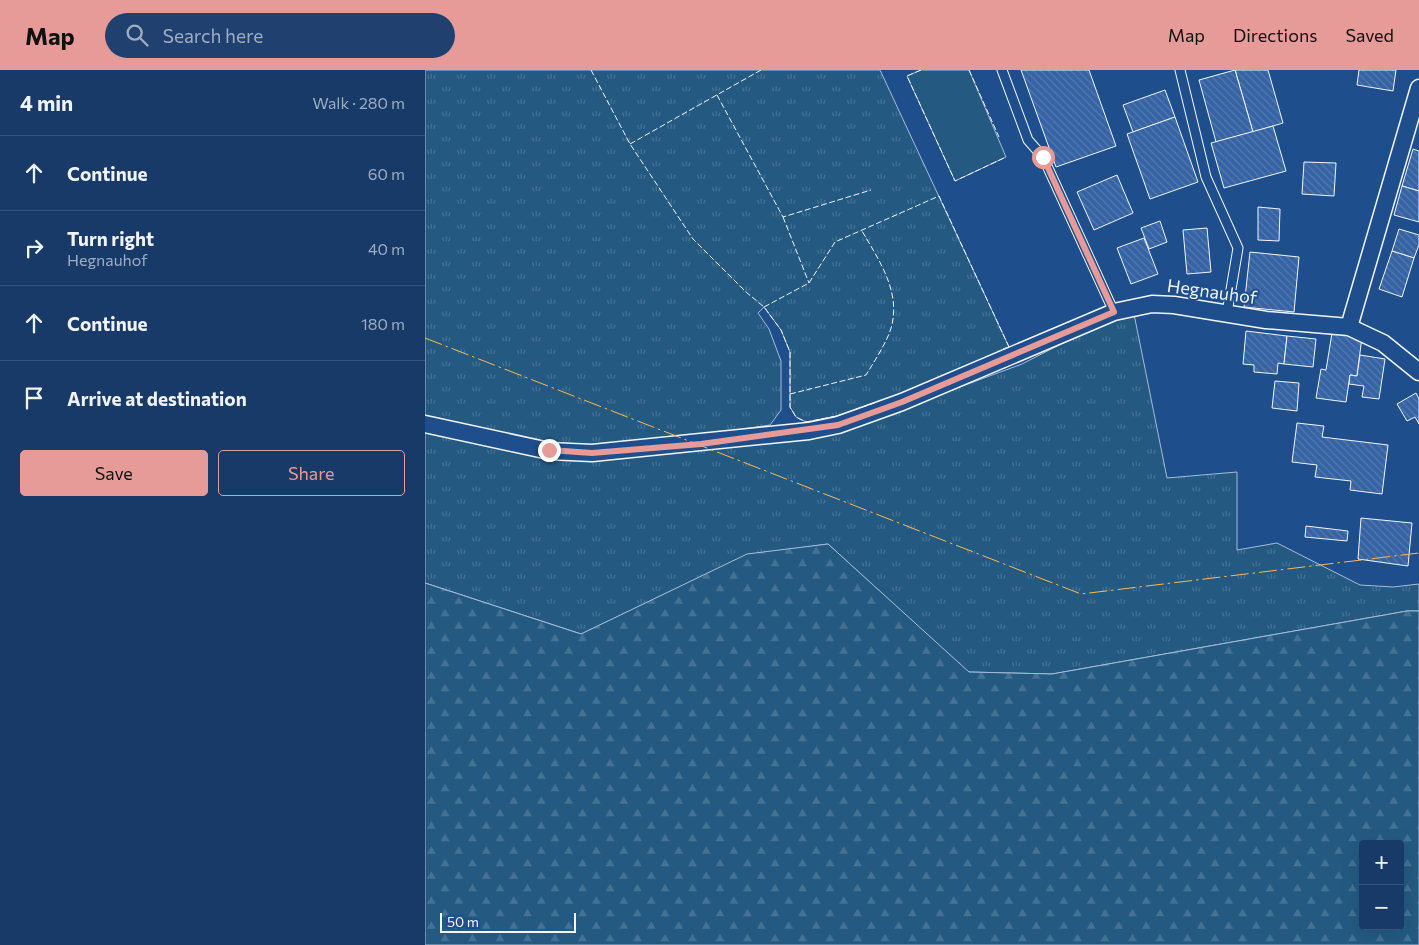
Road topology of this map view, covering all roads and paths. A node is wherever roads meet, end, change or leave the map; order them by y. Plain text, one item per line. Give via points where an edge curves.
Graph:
1 (1002, 70) edge
2 (1180, 70) edge
3 (1419, 88) edge
4 (1114, 312) junction
5 (1227, 313) junction
6 (1349, 327) junction
7 (1419, 372) edge
8 (425, 424) edge

1 - 4 lane via 1028,140 1043,157
2 - 5 lane via 1206,177 1238,248
3 - 6 street
4 - 5 street, Hegnauhof via 1152,304
4 - 8 street, Hegnauhof via 902,402 838,425 809,431 592,453 549,450
5 - 6 street, Hegnauhof via 1266,320
6 - 7 street, Hegnauhof via 1383,343

